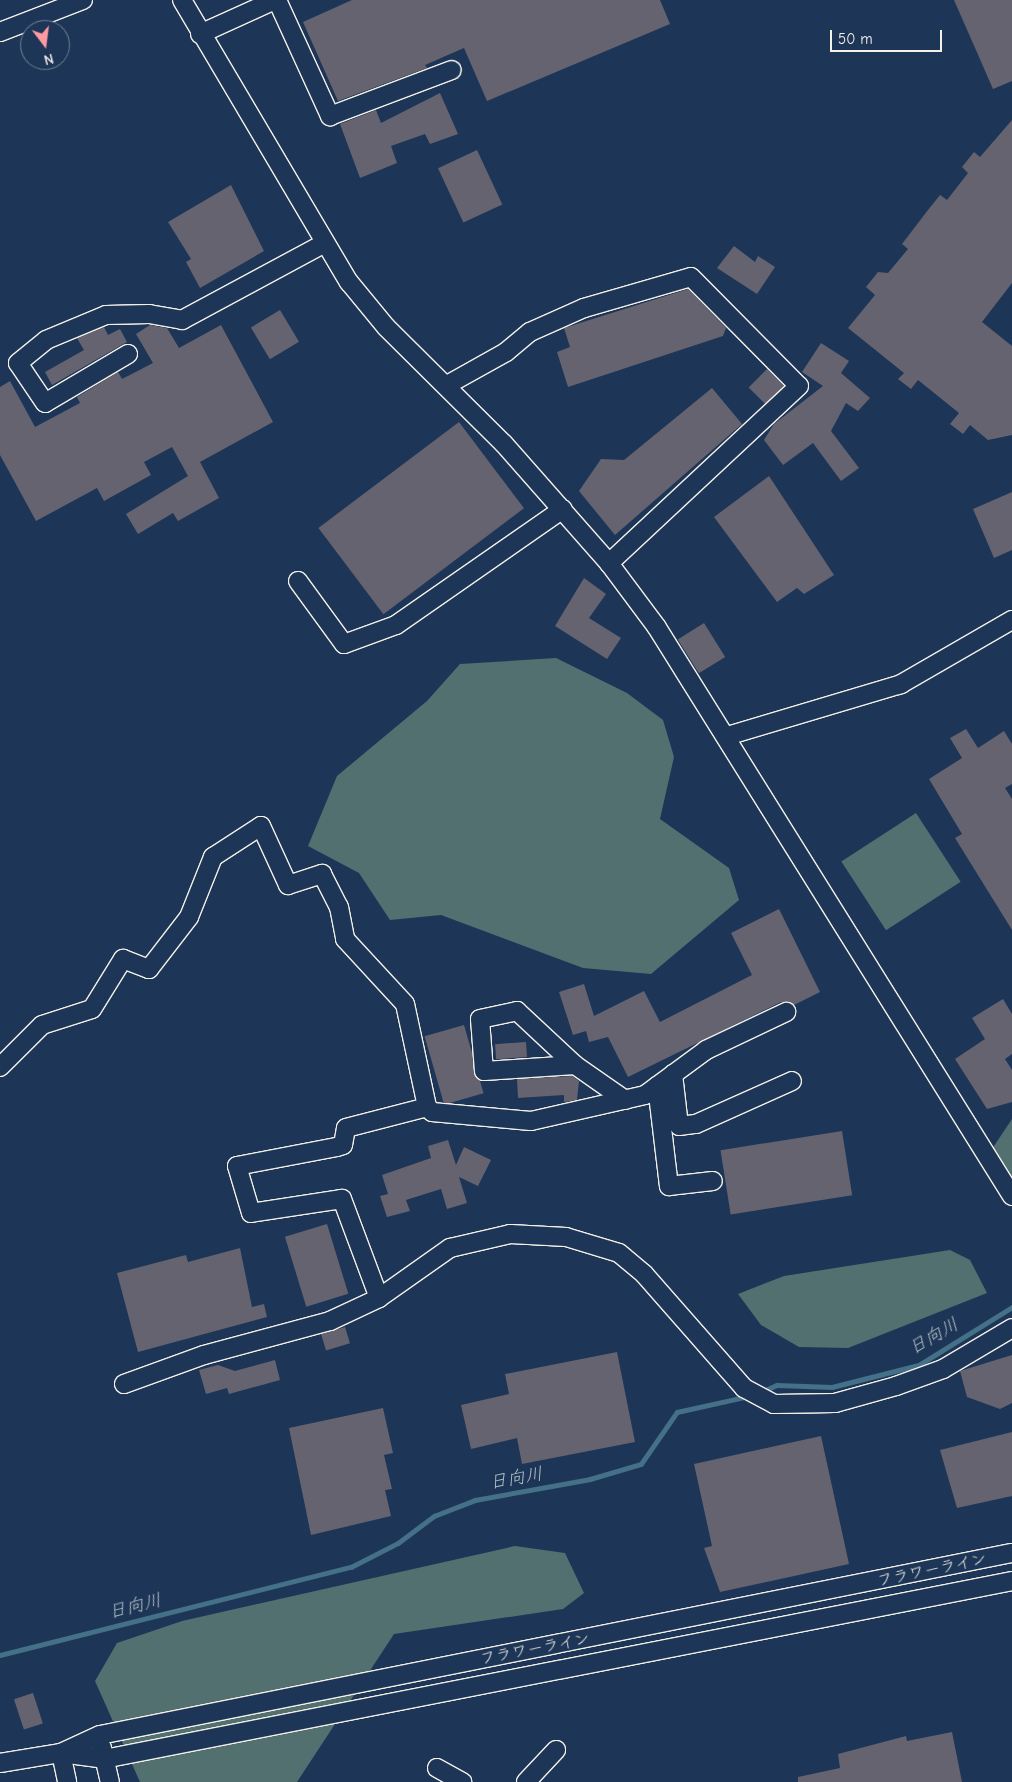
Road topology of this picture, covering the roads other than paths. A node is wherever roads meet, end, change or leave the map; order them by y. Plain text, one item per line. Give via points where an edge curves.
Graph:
1 (83, 0) edge
2 (182, 0) edge
3 (276, 0) edge
4 (0, 32) edge
5 (200, 34) junction
6 (452, 70) dead end
7 (323, 244) junction
8 (128, 354) dead end
9 (446, 385) junction
10 (563, 509) junction
11 (609, 563) junction
12 (298, 582) dead end
13 (1012, 620) edge
14 (728, 736) junction
15 (786, 1012) dead end
16 (576, 1065) junction
17 (0, 1067) edge
18 (673, 1074) junction
19 (792, 1081) dead end
20 (657, 1086) junction
21 (625, 1100) junction
22 (427, 1106) junction
23 (713, 1181) dead end
24 (1012, 1196) edge
25 (379, 1298) junction
26 (1012, 1328) edge
27 (124, 1384) dead end
28 (1012, 1553) edge
29 (1012, 1581) edge
30 (100, 1735) junction
31 (556, 1750) dead end
32 (61, 1753) junction
33 (104, 1760) junction
34 (0, 1763) edge
35 (437, 1768) dead end
36 (67, 1782) edge
37 (110, 1782) edge
38 (462, 1782) edge
39 (526, 1782) edge

1 - 4 street
2 - 5 street
3 - 5 street
3 - 6 street via 330,116
5 - 7 street
7 - 8 street via 182,320 149,314 106,315 46,340 18,363 45,403
7 - 9 street via 386,327
9 - 10 street
9 - 11 street via 506,352 530,332 584,308 691,277 799,386
10 - 11 street
10 - 12 street via 396,625 344,644
11 - 14 street via 656,626
13 - 14 street via 901,684
14 - 24 street
15 - 18 street via 706,1050
16 - 16 street via 484,1071 480,1019 517,1011
16 - 21 street
17 - 22 street via 42,1025 92,1009 122,960 149,969 189,917 212,857 262,826 288,885 322,874 339,907 345,939 406,1004
18 - 19 street via 679,1126 696,1124
18 - 20 street
20 - 21 street
20 - 23 street via 669,1186
21 - 22 street via 531,1120 432,1112
22 - 25 street via 346,1128 343,1145 337,1147 237,1166 252,1213 342,1200
25 - 26 street via 429,1260 484,1240 510,1234 600,1244 620,1253 644,1274 744,1388 774,1404 808,1406 852,1398 943,1370
25 - 27 street via 330,1321 204,1355
28 - 30 street, フラワーライン
29 - 33 street, フラワーライン
30 - 32 street, フラワーライン
30 - 33 street
31 - 39 street
32 - 33 street, フラワーライン
32 - 34 street, フラワーライン
32 - 36 street
33 - 37 street
35 - 38 street

